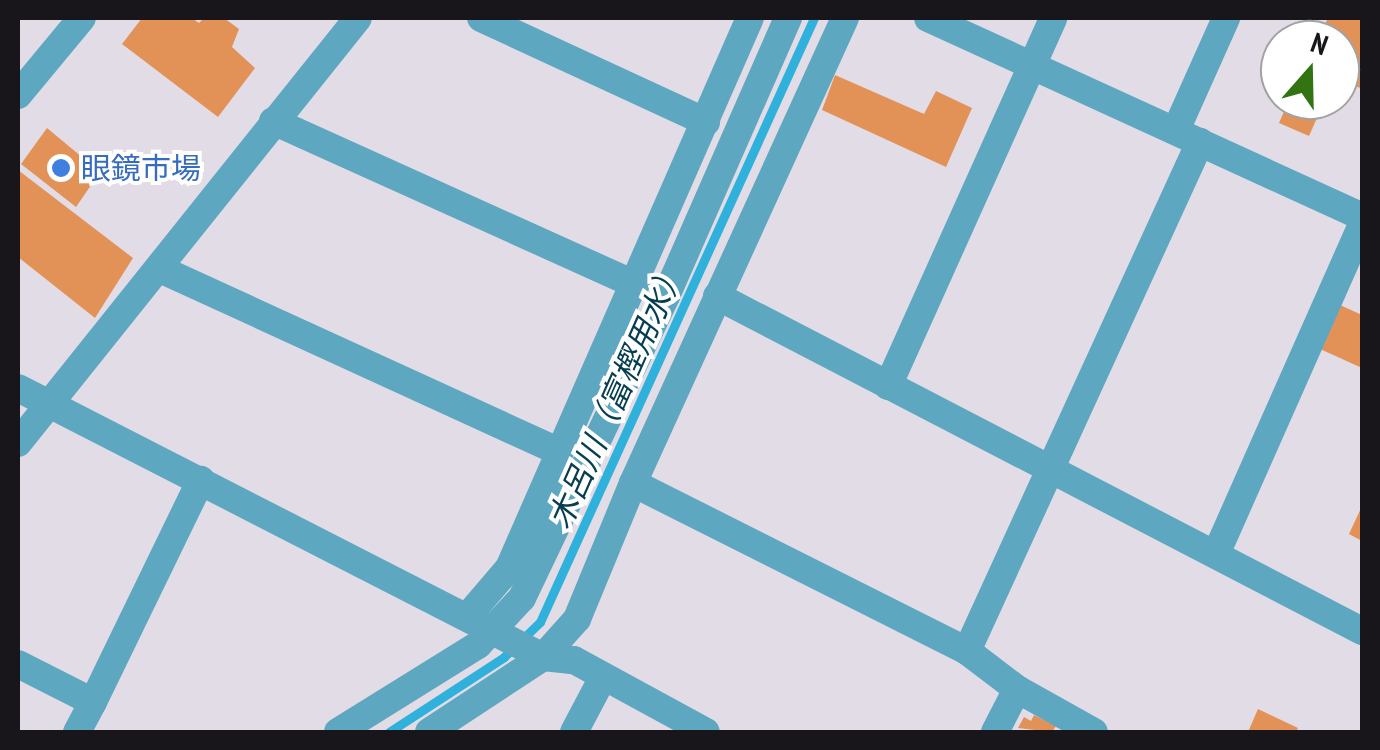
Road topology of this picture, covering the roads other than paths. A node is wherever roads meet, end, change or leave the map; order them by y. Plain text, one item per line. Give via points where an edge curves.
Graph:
1 (82, 18) edge
2 (358, 18) edge
3 (481, 18) edge
4 (750, 18) edge
5 (788, 18) edge
6 (845, 18) edge
7 (928, 18) edge
8 (1053, 18) edge
9 (1226, 18) edge
10 (1031, 65) junction
11 (18, 95) edge
12 (273, 121) junction
13 (706, 122) junction
14 (1188, 136) junction
15 (1362, 221) edge
16 (160, 270) junction
17 (636, 285) junction
18 (718, 296) junction
19 (888, 386) junction
20 (18, 388) edge
21 (49, 404) junction
22 (18, 443) edge
23 (558, 451) junction
24 (1049, 466) junction
25 (201, 480) junction
26 (633, 483) junction
27 (1216, 554) junction
28 (485, 626) junction
29 (1362, 631) edge
30 (967, 651) junction
31 (535, 652) junction
32 (18, 664) edge
33 (602, 679) junction
34 (1017, 689) junction
35 (93, 702) junction
36 (77, 732) edge
37 (338, 732) edge
38 (429, 732) edge
39 (574, 732) edge
40 (706, 732) edge
41 (995, 732) edge
42 (1094, 732) edge

1 - 11 street
2 - 12 street
3 - 13 street
4 - 13 street
5 - 28 street via 522,598
6 - 18 street
7 - 10 street
8 - 10 street
9 - 14 street
10 - 14 street
10 - 19 street
12 - 16 street
12 - 17 street
13 - 17 street
14 - 15 street
14 - 24 street
15 - 27 street
16 - 21 street
16 - 23 street
17 - 23 street
18 - 19 street
18 - 26 street
19 - 24 street
20 - 21 street
21 - 22 street
21 - 25 street
23 - 28 street
24 - 27 street
24 - 30 street
25 - 28 street
25 - 35 street
26 - 30 street
26 - 31 street via 577,619
27 - 29 street
28 - 31 street
28 - 37 street via 478,644
30 - 34 street
31 - 33 street via 574,660
31 - 38 street
32 - 35 street
33 - 39 street
33 - 40 street
34 - 41 street
34 - 42 street
35 - 36 street

